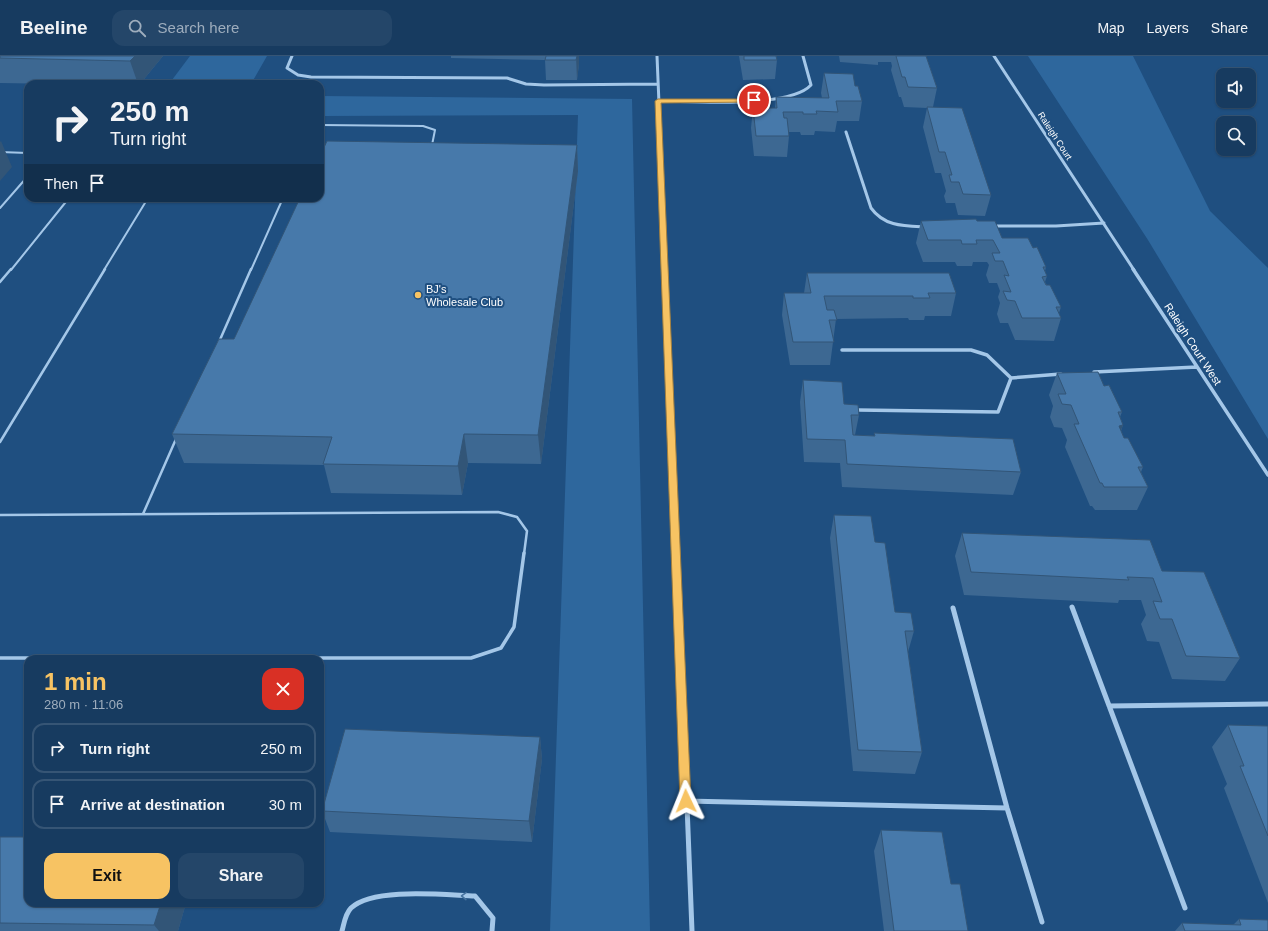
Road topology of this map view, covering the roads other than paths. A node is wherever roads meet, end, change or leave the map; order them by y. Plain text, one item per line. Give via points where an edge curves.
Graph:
1 (292, 56) edge
2 (657, 56) edge
3 (803, 56) edge
4 (994, 56) edge
5 (658, 84) junction
6 (658, 101) junction
7 (324, 125) edge
8 (846, 132) dead end
9 (429, 148) edge
10 (0, 152) edge
11 (24, 152) edge
12 (24, 181) edge
13 (66, 202) edge
14 (146, 202) edge
15 (281, 202) edge
16 (0, 208) edge
17 (1104, 223) junction
18 (985, 226) edge
19 (930, 227) edge
20 (0, 282) edge
21 (216, 349) edge
22 (842, 350) dead end
23 (1198, 367) junction
24 (1090, 373) edge
25 (1067, 374) edge
26 (1011, 378) junction
27 (858, 410) edge
28 (178, 435) edge
29 (0, 442) edge
30 (1268, 475) edge
31 (143, 514) junction
32 (0, 515) edge
33 (1072, 607) dead end
34 (953, 608) dead end
35 (0, 658) edge
36 (24, 658) edge
37 (324, 658) edge
38 (1268, 704) edge
39 (1109, 706) junction
40 (686, 801) junction
41 (1007, 808) junction
42 (1185, 908) dead end
43 (1042, 922) dead end
44 (342, 931) edge
45 (492, 931) edge
46 (692, 931) edge

1 - 5 street via 287,68 300,77 507,78 526,84 544,85
2 - 5 street
3 - 6 street via 811,85 794,95 779,99
4 - 17 street, Raleigh Court
5 - 6 street
6 - 40 street
7 - 9 lane via 423,126 435,130 433,144
8 - 19 street via 875,215 879,219 900,226
10 - 11 lane
12 - 16 lane
13 - 20 lane
14 - 29 lane
15 - 21 lane
17 - 18 street
17 - 23 street, Raleigh Court West
22 - 26 street via 971,350 987,355
23 - 24 street
23 - 30 street, Raleigh Court West
25 - 26 street
26 - 27 street via 998,412
28 - 31 lane
31 - 32 lane
31 - 37 lane via 498,512 517,517 527,531 514,627 501,648 471,658
33 - 39 street
34 - 41 street
35 - 36 lane
38 - 39 street
39 - 42 street
40 - 41 street
40 - 46 street
41 - 43 street
45 -> 44 street via 493,918 475,896 392,895 368,898 351,908 344,920

